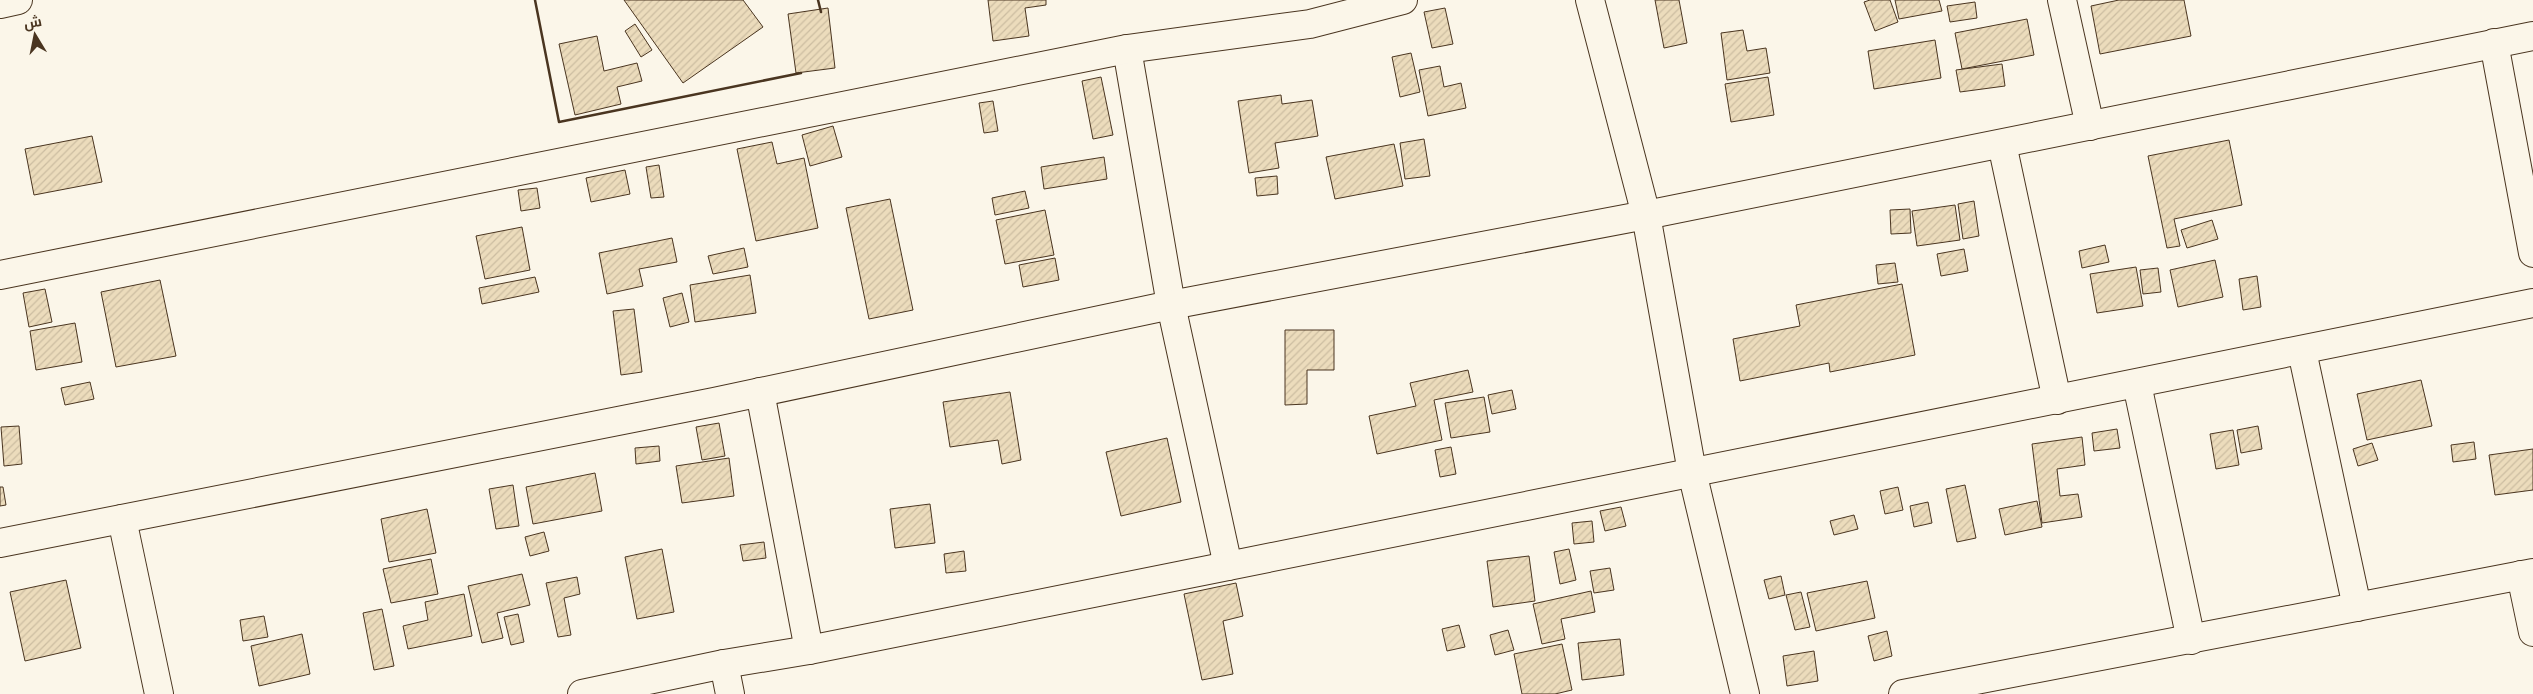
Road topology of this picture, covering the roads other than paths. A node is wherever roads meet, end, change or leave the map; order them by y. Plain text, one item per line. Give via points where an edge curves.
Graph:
1 (18, 0) edge
2 (1403, 0) edge
3 (1590, 0) edge
4 (2062, 0) edge
5 (0, 4) edge
6 (2533, 36) edge
7 (2494, 44) junction
8 (1127, 49) junction
9 (2090, 126) junction
10 (2002, 144) junction
11 (1646, 215) junction
12 (2533, 253) edge
13 (0, 275) edge
14 (2533, 303) edge
15 (1171, 305) junction
16 (2302, 351) junction
17 (2137, 384) junction
18 (760, 392) junction
19 (2057, 400) junction
20 (1692, 472) junction
21 (122, 519) junction
22 (0, 543) edge
23 (1228, 566) junction
24 (2527, 574) edge
25 (2357, 607) junction
26 (2533, 632) edge
27 (2191, 640) junction
28 (809, 650) junction
29 (724, 664) junction
30 (159, 694) edge
31 (582, 694) edge
32 (730, 694) edge
33 (1745, 694) edge
34 (1902, 694) edge

1 - 5 street
2 - 8 street via 1310,24
3 - 11 street
4 - 9 street
6 - 7 street
7 - 9 street
7 - 12 street
8 - 13 street
8 - 15 street
9 - 10 street
10 - 11 street
10 - 19 street
11 - 15 street
11 - 20 street
14 - 16 street
15 - 18 street
15 - 23 street
16 - 17 street
16 - 25 street
17 - 19 street
17 - 27 street
18 - 21 street
18 - 28 street
19 - 20 street
20 - 23 street
20 - 33 street
21 - 22 street
21 - 30 street
23 - 28 street
24 - 25 street
24 - 26 street
25 - 27 street
27 - 34 street
28 - 29 street
29 - 31 street
29 - 32 street

